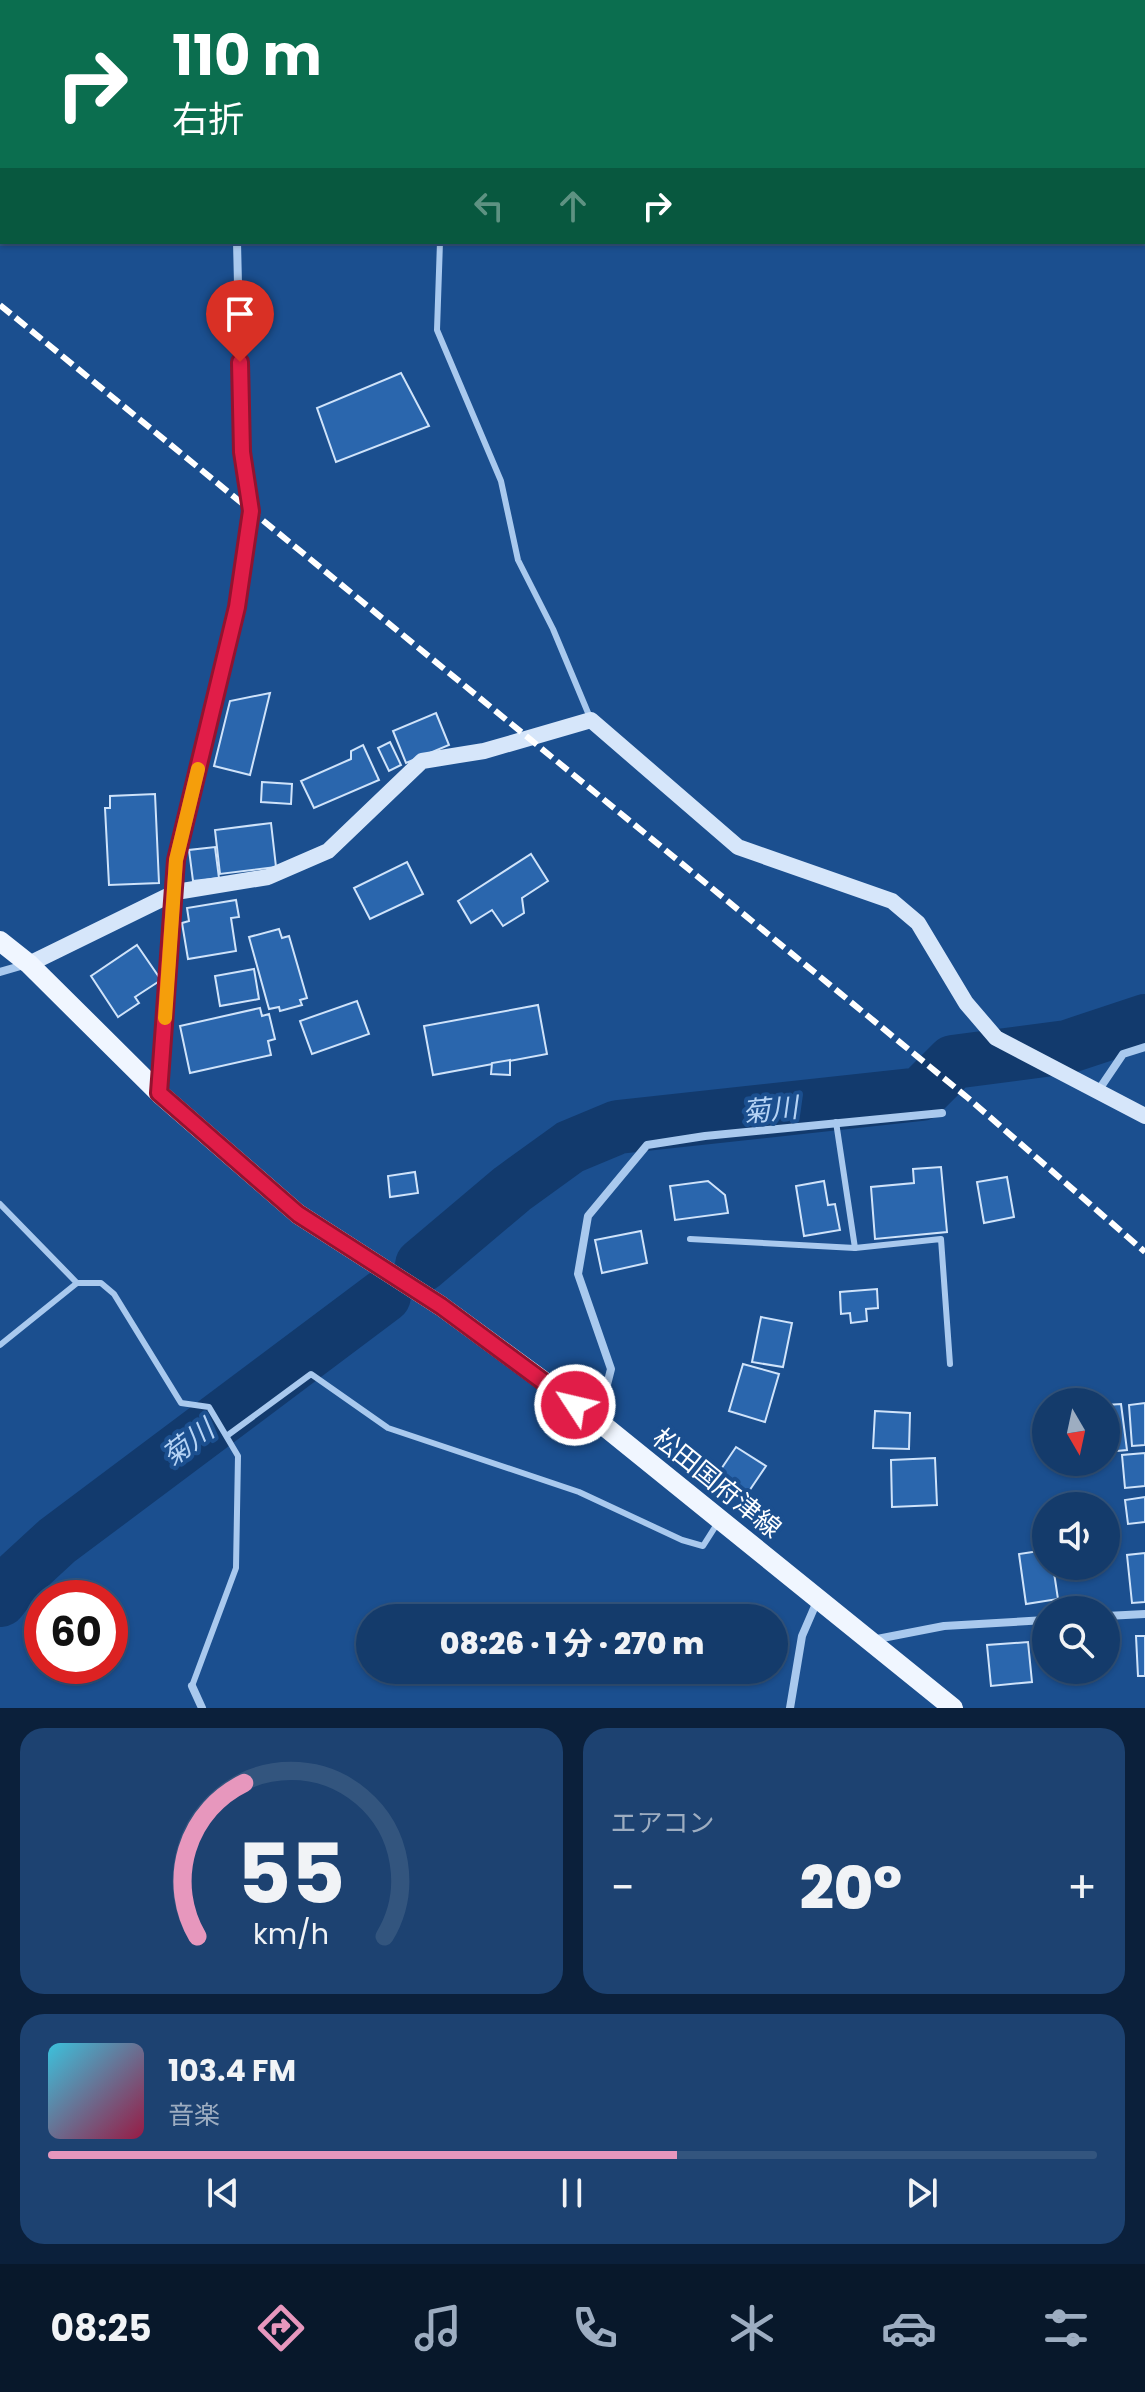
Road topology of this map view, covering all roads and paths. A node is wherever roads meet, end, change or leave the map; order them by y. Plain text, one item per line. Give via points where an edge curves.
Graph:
1 (237, 244) edge
2 (440, 244) edge
3 (591, 720) junction
4 (176, 892) junction
5 (0, 941) edge
6 (29, 964) junction
7 (0, 972) edge
8 (1145, 1047) edge
9 (1098, 1091) junction
10 (159, 1093) junction
11 (942, 1113) dead end
12 (1145, 1116) edge
13 (836, 1122) junction
14 (0, 1204) edge
15 (690, 1239) dead end
16 (855, 1248) junction
17 (77, 1283) junction
18 (0, 1345) edge
19 (950, 1364) dead end
20 (598, 1421) junction
21 (228, 1435) junction
22 (721, 1518) junction
23 (818, 1598) junction
24 (1145, 1614) edge
25 (1120, 1615) edge
26 (1032, 1621) edge
27 (871, 1640) junction
28 (192, 1686) joint
29 (202, 1708) edge
30 (790, 1708) edge
31 (953, 1708) edge

1 - 4 street via 242,452 251,511 237,607 176,860
2 - 3 lane via 437,330 501,481 518,560
3 - 4 main road via 484,751 422,761 328,851 268,877
3 - 9 main road via 738,847 892,901 918,923 966,1003 996,1038
4 - 6 main road
4 - 10 street
5 - 6 main road, 松田国府津線
6 - 7 street
6 - 10 main road, 松田国府津線
8 - 9 street via 1123,1054
9 - 12 main road
10 - 20 main road, 松田国府津線 via 298,1214 441,1306
11 - 13 street
13 - 16 lane
13 - 20 street via 647,1145 623,1171 588,1216 578,1274 611,1369
14 - 17 lane
15 - 16 lane
16 - 19 lane via 941,1239
17 - 18 lane
17 - 21 lane via 101,1283 114,1294 181,1403 209,1407
20 - 22 main road, 松田国府津線
21 - 22 lane via 311,1374 388,1428 579,1492 682,1540 703,1546
21 - 28 lane via 240,1472 236,1568
22 - 23 main road, 松田国府津線
23 - 27 main road, 松田国府津線
23 - 30 street via 802,1636
24 - 25 street
26 - 27 street via 944,1626
27 - 31 main road, 松田国府津線
28 - 29 street

